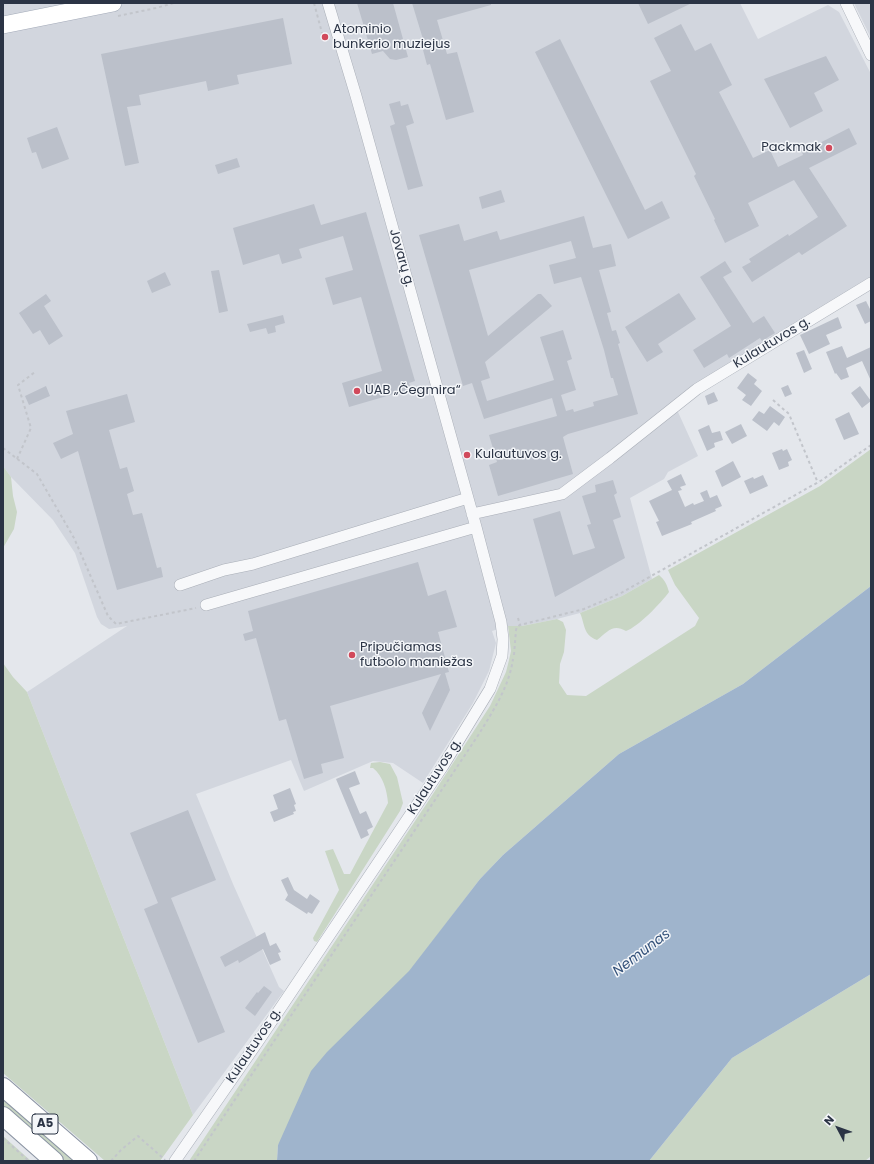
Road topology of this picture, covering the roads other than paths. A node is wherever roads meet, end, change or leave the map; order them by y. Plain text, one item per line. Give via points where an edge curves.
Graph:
1 (113, 3) edge
2 (328, 3) edge
3 (846, 3) edge
4 (3, 25) edge
5 (871, 55) edge
6 (871, 283) edge
7 (468, 498) junction
8 (472, 514) junction
9 (476, 527) junction
10 (180, 585) dead end
11 (206, 605) road end
12 (3, 1087) edge
13 (3, 1116) edge
14 (54, 1161) edge
15 (88, 1161) edge
16 (175, 1161) edge

1 - 4 main road
2 - 7 street, Jovarų g.
3 - 5 street
6 - 8 street, Kulautuvos g. via 697,389 562,494
7 - 8 street, Jovarų g.
7 - 10 street
8 - 9 street, Kulautuvos g.
9 - 11 street
9 - 16 street, Kulautuvos g. via 502,631 502,656 490,689 409,819
12 - 15 highway, A5
13 - 14 highway, A5

